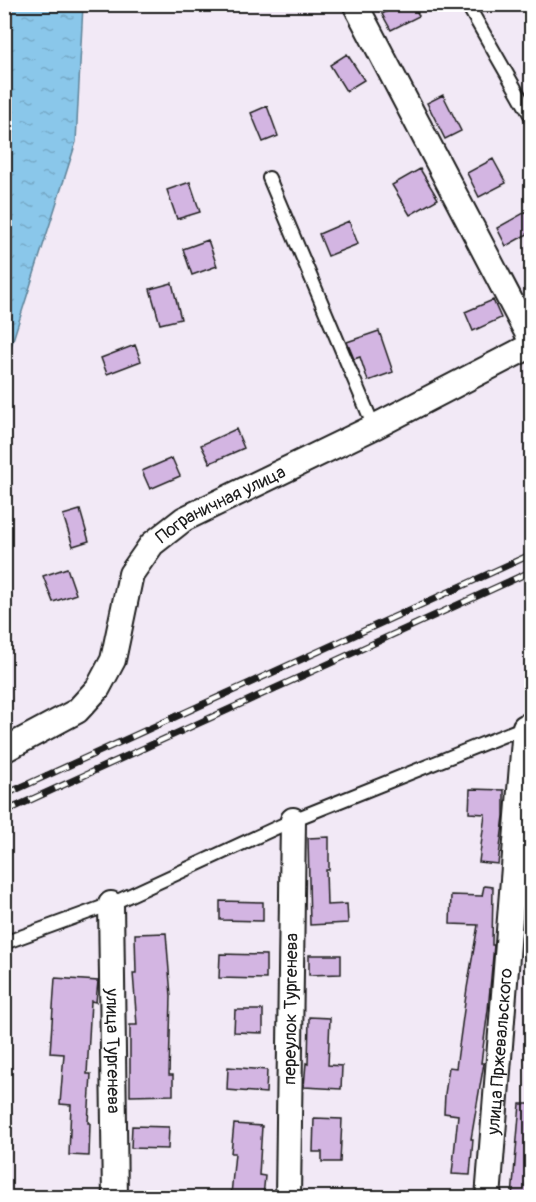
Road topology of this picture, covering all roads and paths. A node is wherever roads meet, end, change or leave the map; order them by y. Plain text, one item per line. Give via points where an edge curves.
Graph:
1 (355, 4) edge
2 (467, 4) edge
3 (531, 118) edge
4 (269, 178) dead end
5 (531, 343) edge
6 (374, 427) junction
7 (528, 725) edge
8 (4, 750) edge
9 (293, 820) junction
10 (111, 904) junction
11 (4, 942) edge
12 (115, 1197) edge
13 (288, 1197) edge
14 (488, 1197) edge

1 - 5 street, Пограничная улица
2 - 3 lane
4 - 6 lane
5 - 6 street, Пограничная улица
6 - 8 street, Пограничная улица via 184,519 152,544 131,574 113,660 98,688 77,711
7 - 9 lane
7 - 14 street, улица Пржевальского
9 - 10 lane
9 - 13 street, переулок Тургенева
10 - 11 lane
10 - 12 street, улица Тургенева

